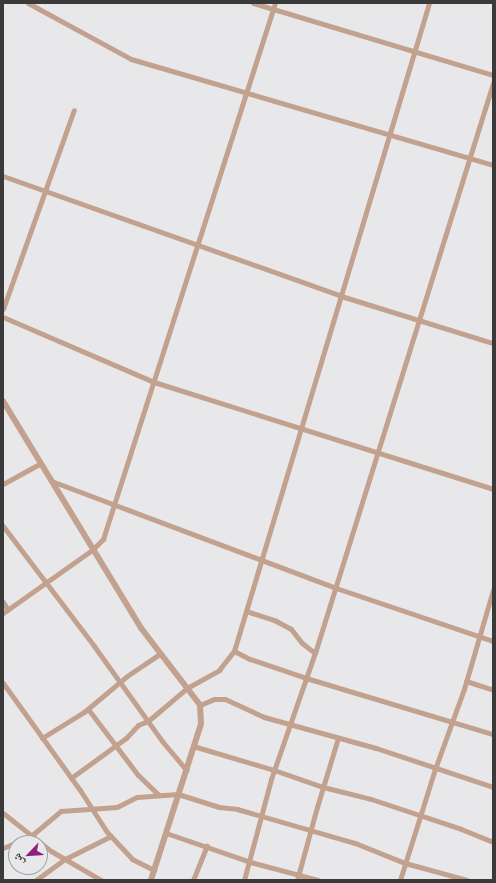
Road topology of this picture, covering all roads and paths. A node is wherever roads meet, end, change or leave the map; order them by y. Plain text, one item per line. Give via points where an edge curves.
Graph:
1 (28, 3) edge
2 (253, 3) edge
3 (275, 3) edge
4 (428, 3) edge
5 (273, 9) junction
6 (414, 51) junction
7 (493, 75) edge
8 (493, 83) edge
9 (247, 92) junction
10 (74, 110) dead end
11 (389, 133) junction
12 (470, 157) junction
13 (493, 165) edge
14 (3, 176) edge
15 (46, 192) junction
16 (198, 245) junction
17 (341, 296) junction
18 (3, 309) edge
19 (3, 317) edge
20 (419, 320) junction
21 (493, 343) edge
22 (154, 382) junction
23 (3, 401) edge
24 (301, 428) junction
25 (378, 453) junction
26 (41, 463) junction
27 (54, 482) junction
28 (3, 484) edge
29 (493, 489) edge
30 (114, 505) junction
31 (3, 526) edge
32 (92, 550) junction
33 (261, 560) junction
34 (45, 583) junction
35 (336, 588) junction
36 (493, 590) edge
37 (3, 602) edge
38 (246, 611) junction
39 (5, 612) edge
40 (479, 636) junction
41 (493, 641) edge
42 (234, 651) junction
43 (316, 653) junction
44 (160, 654) junction
45 (306, 678) junction
46 (466, 681) junction
47 (121, 682) junction
48 (4, 687) edge
49 (187, 688) junction
50 (493, 690) edge
51 (200, 704) junction
52 (88, 709) junction
53 (148, 721) junction
54 (451, 722) junction
55 (290, 724) junction
56 (493, 734) edge
57 (42, 738) junction
58 (338, 738) junction
59 (116, 745) junction
60 (193, 746) junction
61 (435, 769) junction
62 (186, 770) junction
63 (274, 770) junction
64 (72, 778) junction
65 (323, 787) junction
66 (493, 787) edge
67 (178, 794) junction
68 (159, 795) junction
69 (93, 809) junction
70 (3, 813) edge
71 (262, 816) junction
72 (420, 816) junction
73 (310, 831) junction
74 (166, 832) junction
75 (31, 835) edge
76 (33, 835) edge
77 (111, 836) junction
78 (493, 842) edge
79 (207, 846) junction
80 (48, 849) edge
81 (65, 859) junction
82 (250, 862) junction
83 (405, 863) junction
84 (154, 870) junction
85 (299, 874) junction
86 (36, 880) edge
87 (100, 880) edge
88 (150, 880) edge
89 (193, 880) edge
90 (244, 880) edge
91 (297, 880) edge
92 (318, 880) edge
93 (400, 880) edge
94 (467, 880) edge

1 - 9 street via 131,59
2 - 5 street
3 - 5 street
4 - 6 street
5 - 6 street
5 - 9 street
6 - 7 street
6 - 11 street
8 - 12 street
9 - 11 street
9 - 16 street
10 - 15 street
11 - 12 street
11 - 17 street
12 - 13 street
12 - 20 street
14 - 15 street
15 - 16 street
15 - 18 street
16 - 17 street
16 - 22 street
17 - 20 street
17 - 24 street
19 - 22 street
20 - 21 street
20 - 25 street
22 - 24 street
22 - 30 street
23 - 26 street
24 - 25 street
24 - 33 street
25 - 29 street
25 - 35 street
26 - 27 street
26 - 28 street
27 - 30 street
27 - 32 street
30 - 32 street via 103,539
30 - 33 street
31 - 34 street
32 - 34 street
32 - 44 street
33 - 35 street
33 - 38 street
34 - 39 street
34 - 47 street
35 - 40 street
35 - 43 street
36 - 40 street
37 - 39 street
38 - 42 street
38 - 43 street via 291,629 302,643
40 - 41 street
40 - 46 street
42 - 45 street
42 - 49 street via 219,670
43 - 45 street
44 - 47 street
44 - 49 street
45 - 54 street
45 - 55 street
46 - 50 street
46 - 54 street
47 - 52 street
47 - 53 street
48 - 57 street
49 - 51 street
49 - 53 street
51 - 55 street via 214,699 225,699 264,717
51 - 60 street via 201,724
52 - 57 street
52 - 59 street
53 - 59 street via 138,725
53 - 62 street
54 - 56 street
54 - 61 street
55 - 58 street
55 - 63 street
57 - 64 street
58 - 61 street via 376,748
58 - 65 street
59 - 64 street
59 - 68 street via 138,775
60 - 62 street
60 - 63 street
61 - 66 street
61 - 72 street
62 - 67 street
63 - 65 street
63 - 71 street
64 - 69 street
65 - 72 street via 371,799
65 - 73 street
67 - 68 street
67 - 71 street via 219,807
67 - 74 street
68 - 69 street via 138,797 117,807
69 - 76 street via 60,811
69 - 77 street
70 - 75 street
71 - 73 street
71 - 82 street
72 - 78 street
72 - 83 street
73 - 83 street via 355,843
73 - 85 street
74 - 79 street
74 - 84 street
77 - 81 street
77 - 84 street via 132,859
79 - 82 street
79 - 89 street
80 - 81 street
81 - 86 street
81 - 87 street
82 - 85 street
82 - 90 street
83 - 93 street
83 - 94 street
84 - 88 street
85 - 91 street
85 - 92 street

